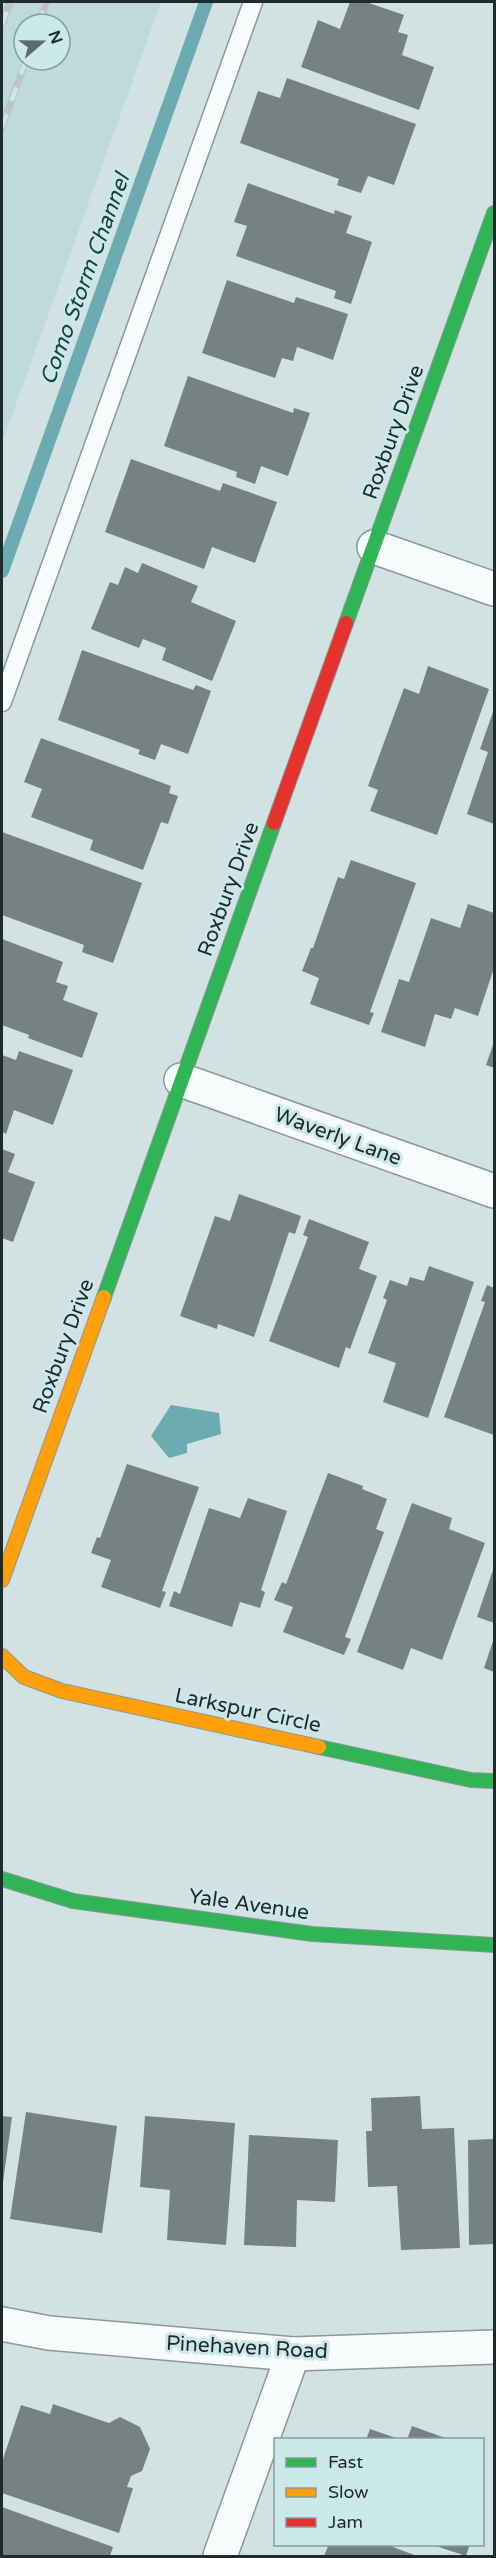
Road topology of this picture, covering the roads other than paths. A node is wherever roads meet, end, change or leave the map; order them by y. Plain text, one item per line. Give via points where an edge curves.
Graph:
1 (253, 2) edge
2 (495, 213) edge
3 (374, 547) junction
4 (495, 589) edge
5 (2, 702) edge
6 (182, 1080) junction
7 (495, 1191) edge
8 (2, 1580) edge
9 (2, 1656) edge
10 (495, 1781) edge
11 (2, 1879) edge
12 (495, 1945) edge
13 (2, 2324) edge
14 (495, 2347) edge
15 (292, 2354) junction
16 (220, 2556) edge

1 - 5 lane
2 - 3 street, Roxbury Drive
3 - 4 street
3 - 6 street, Roxbury Drive
6 - 7 street, Waverly Lane
6 - 8 street, Roxbury Drive
9 - 10 street, Larkspur Circle via 24,1677 62,1691 471,1780
11 - 12 street, Yale Avenue via 74,1901 300,1933
13 - 15 street, Pinehaven Road via 49,2333
14 - 15 street, Pinehaven Road
15 - 16 street

